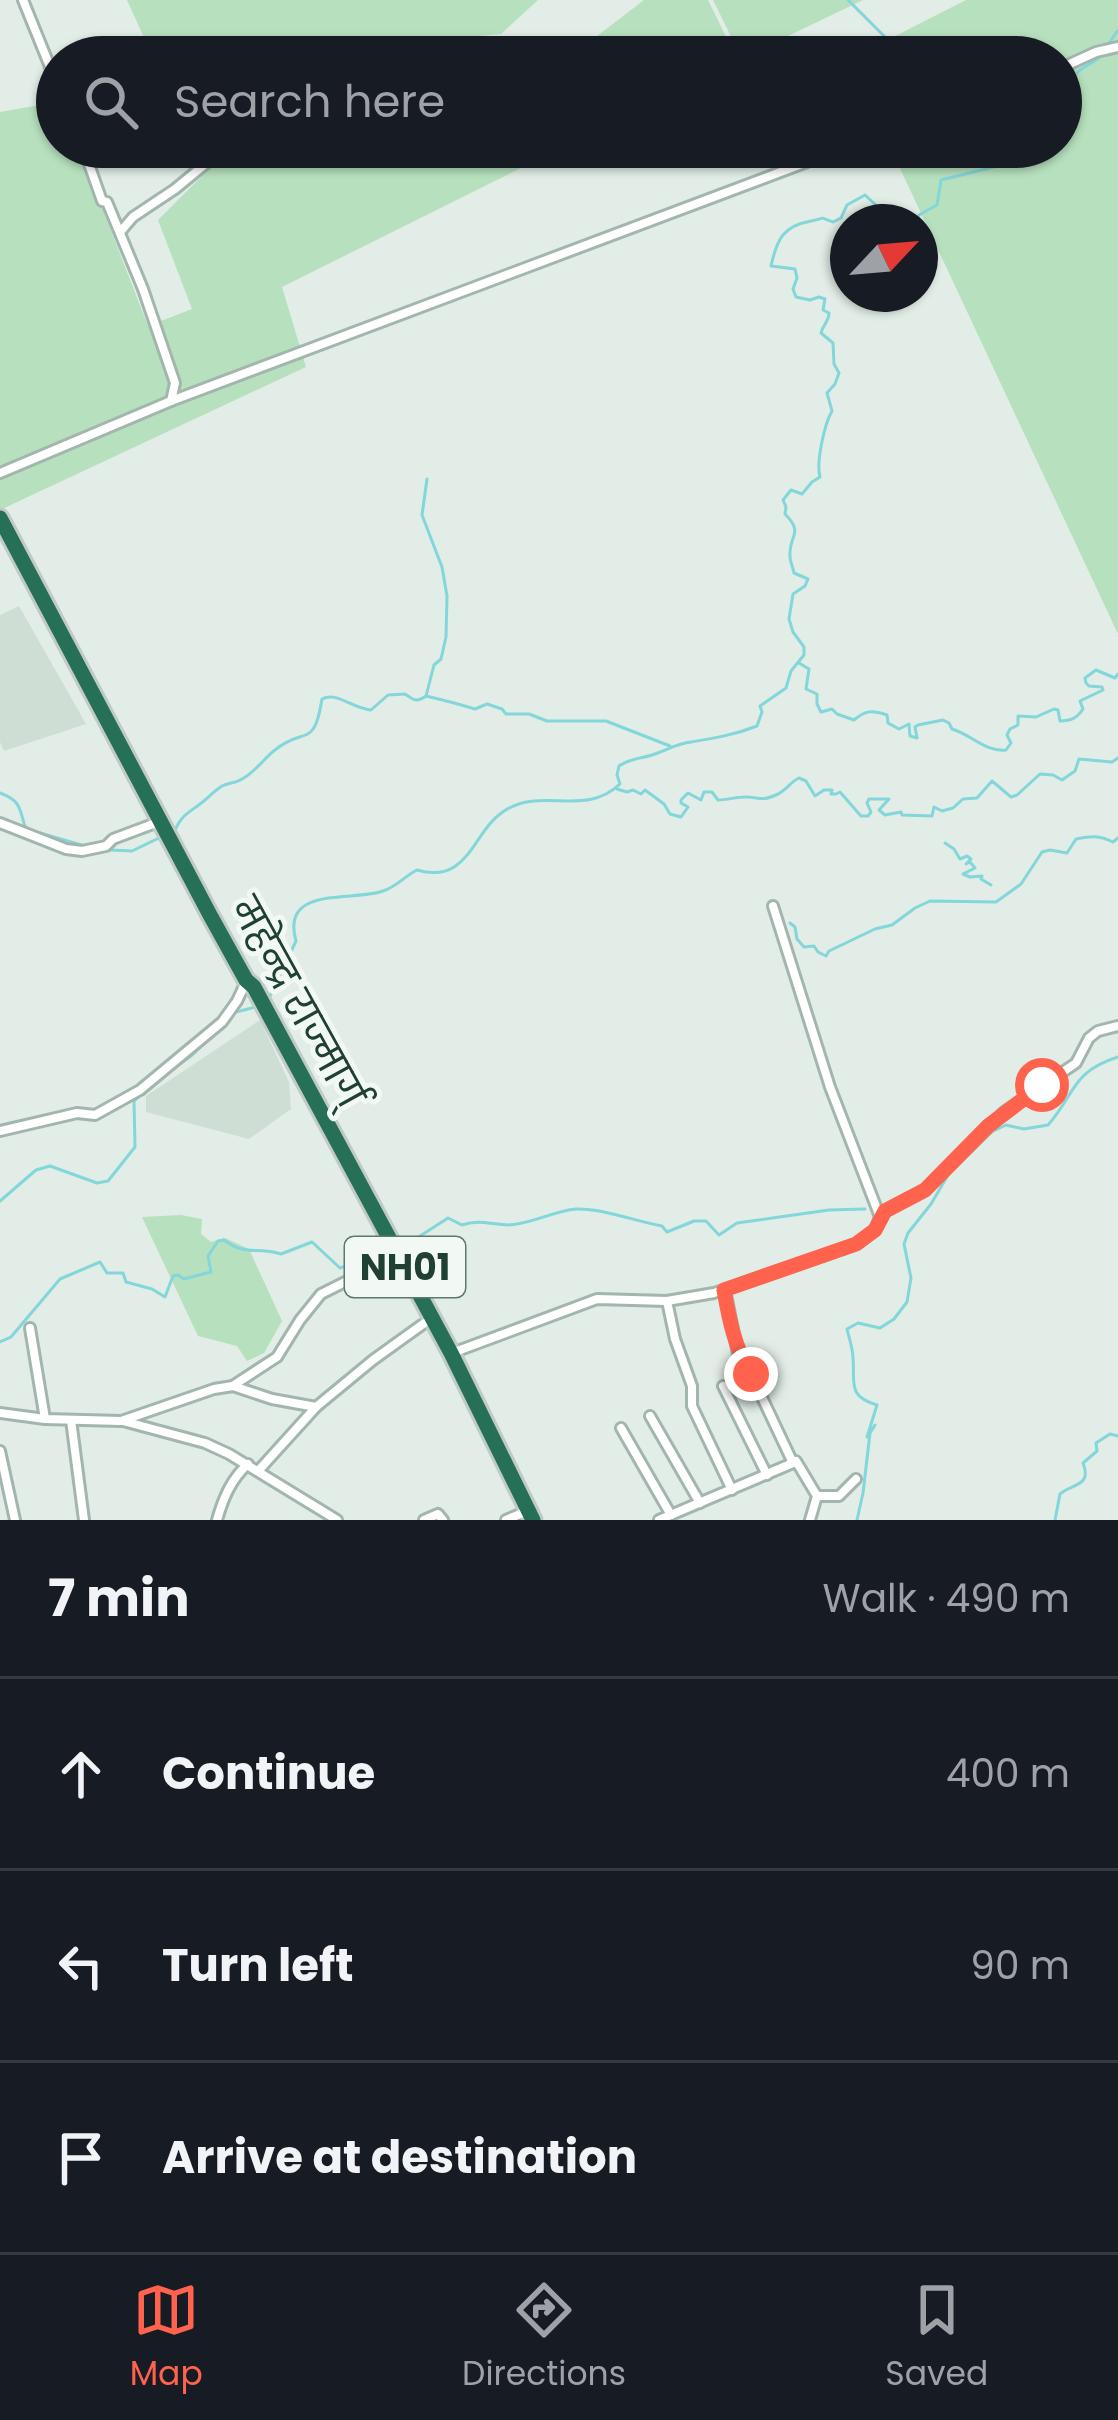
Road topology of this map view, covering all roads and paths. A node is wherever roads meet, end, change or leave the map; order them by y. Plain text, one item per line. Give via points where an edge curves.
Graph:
1 (23, 0) edge
2 (38, 36) edge
3 (1118, 46) edge
4 (1082, 58) edge
5 (90, 168) edge
6 (200, 168) edge
7 (791, 168) edge
8 (121, 231) junction
9 (171, 401) junction
10 (0, 473) edge
11 (0, 518) edge
12 (162, 821) junction
13 (0, 823) edge
14 (773, 906) dead end
15 (250, 984) junction
16 (1118, 1026) edge
17 (0, 1131) edge
18 (880, 1217) junction
19 (405, 1267) junction
20 (724, 1290) junction
21 (667, 1301) junction
22 (431, 1318) junction
23 (30, 1328) dead end
24 (451, 1353) junction
25 (723, 1385) dead end
26 (233, 1386) junction
27 (316, 1407) junction
28 (0, 1413) edge
29 (650, 1416) dead end
30 (45, 1419) junction
31 (71, 1420) junction
32 (122, 1420) junction
33 (621, 1428) dead end
34 (0, 1450) edge
35 (796, 1461) dead end
36 (248, 1465) junction
37 (259, 1470) junction
38 (767, 1475) junction
39 (856, 1479) dead end
40 (732, 1490) junction
41 (817, 1496) junction
42 (700, 1504) junction
43 (531, 1515) edge
44 (671, 1515) junction
45 (15, 1520) edge
46 (84, 1520) edge
47 (217, 1520) edge
48 (337, 1520) edge
49 (424, 1520) edge
50 (442, 1520) edge
51 (506, 1520) edge
52 (659, 1520) edge
53 (810, 1520) edge

1 - 2 street
3 - 4 street
5 - 8 street
6 - 8 street
7 - 9 street
8 - 9 street via 175,383
9 - 10 street
11 - 12 highway, महेन्द्र राज्मार्ग् / NH01
12 - 13 street via 82,851
12 - 15 highway, महेन्द्र राज्मार्ग् / NH01
14 - 18 street
15 - 17 street via 222,1022 140,1090 95,1115
15 - 19 highway, महेन्द्र राज्मार्ग् / NH01
16 - 18 street via 1089,1038 1076,1063 1004,1112 925,1190
18 - 20 street via 856,1244
19 - 22 highway, महेन्द्र राज्मार्ग् / NH01
19 - 26 street via 371,1269 329,1289 277,1357
20 - 21 street
20 - 38 street via 738,1354 794,1462
21 - 24 street via 597,1299
21 - 40 street via 692,1406
22 - 24 highway, महेन्द्र राज्मार्ग् / NH01
22 - 27 street
23 - 30 street
24 - 43 highway, महेन्द्र राज्मार्ग् / NH01
25 - 38 street
26 - 27 street
26 - 32 street
27 - 37 street
28 - 30 street
29 - 42 street
30 - 31 street
31 - 32 street
31 - 46 street
32 - 36 street via 206,1443
33 - 44 street
34 - 45 street
35 - 41 street
36 - 37 street
36 - 47 street
37 - 48 street
38 - 40 street
39 - 41 street via 839,1496
40 - 42 street
41 - 53 street
42 - 44 street
43 - 51 street
44 - 52 street
49 - 50 street

